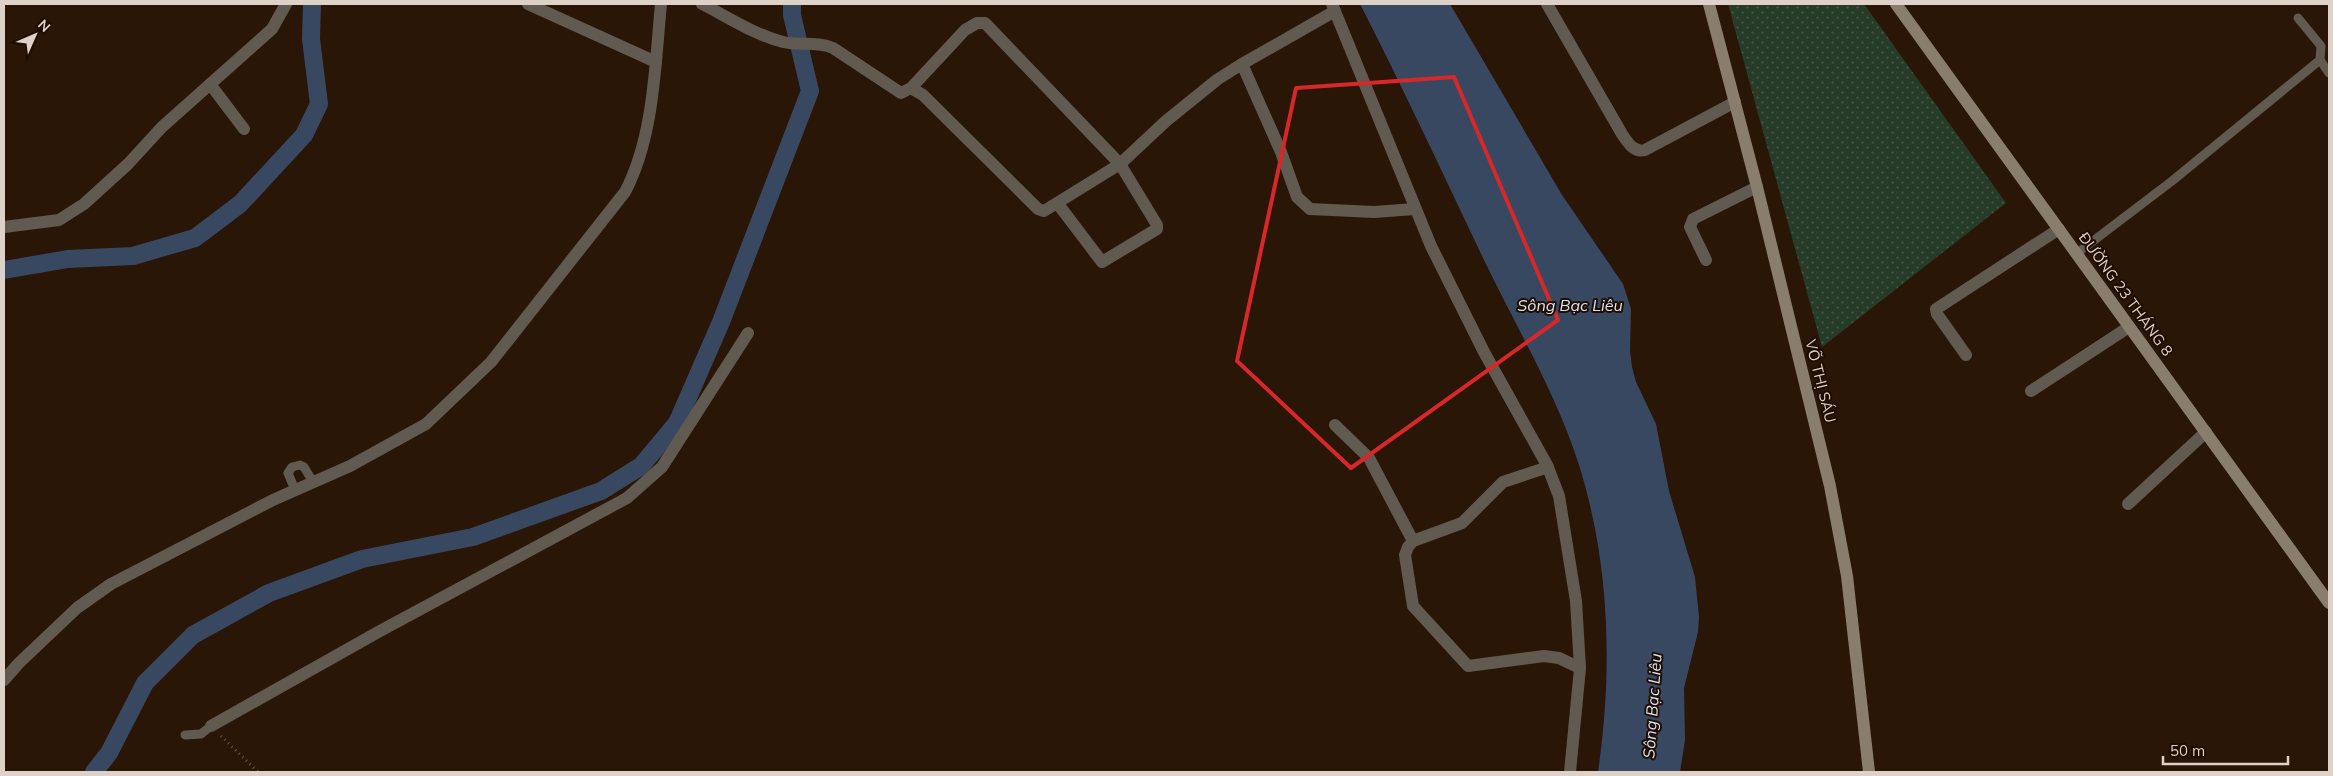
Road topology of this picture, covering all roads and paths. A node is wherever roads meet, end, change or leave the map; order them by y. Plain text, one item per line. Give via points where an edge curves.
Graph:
1 (286, 4) edge
2 (528, 4) edge
3 (661, 4) edge
4 (702, 4) edge
5 (1547, 4) edge
6 (1709, 4) edge
7 (1896, 4) edge
8 (1333, 7) edge
9 (2298, 18) dead end
10 (2320, 60) junction
11 (656, 62) junction
12 (1242, 64) junction
13 (2329, 73) edge
14 (210, 84) junction
15 (911, 88) junction
16 (1735, 102) junction
17 (244, 129) dead end
18 (1120, 164) junction
19 (1757, 187) junction
20 (1058, 204) junction
21 (1415, 209) junction
22 (4, 227) edge
23 (2059, 229) junction
24 (2076, 254) junction
25 (1706, 260) dead end
26 (2129, 327) junction
27 (748, 334) dead end
28 (1966, 355) dead end
29 (2031, 391) dead end
30 (1335, 425) dead end
31 (2206, 432) junction
32 (1548, 467) junction
33 (312, 482) junction
34 (295, 490) junction
35 (2128, 504) dead end
36 (1413, 541) junction
37 (2329, 603) edge
38 (1580, 668) junction
39 (4, 680) edge
40 (211, 726) junction
41 (185, 735) dead end
42 (258, 772) edge
43 (1570, 772) edge
44 (1869, 772) edge

1 - 14 street via 272,29
2 - 11 street
3 - 11 street
4 - 15 street via 772,38 833,48 897,93
5 - 16 street via 1622,134 1634,148 1645,150
6 - 16 main road, VÕ THỊ SÁU
7 - 23 main road, ĐƯỜNG 23 THÁNG 8
8 - 12 street
8 - 21 street
9 - 10 lane via 2321,46
10 - 13 lane
10 - 24 lane via 2172,182
11 - 33 street via 642,149 636,171 625,192 491,362 457,397 415,432
12 - 18 street via 1166,120
12 - 21 street via 1302,203 1310,209 1374,212
14 - 17 street
14 - 22 street via 84,204 59,220
15 - 18 street via 965,30 977,23 985,23
15 - 20 street via 923,95 1038,209 1044,211
16 - 19 main road, VÕ THỊ SÁU
18 - 20 street
18 - 20 street via 1157,229 1102,262
19 - 25 street via 1690,223
19 - 44 main road, VÕ THỊ SÁU via 1830,486 1847,576
21 - 32 street via 1484,352
23 - 24 main road, ĐƯỜNG 23 THÁNG 8
23 - 28 street via 1936,309
24 - 26 main road, ĐƯỜNG 23 THÁNG 8
26 - 29 street
26 - 31 main road, ĐƯỜNG 23 THÁNG 8
27 - 40 street via 662,467 627,498
30 - 36 street via 1369,458
31 - 35 street
31 - 37 main road, ĐƯỜNG 23 THÁNG 8
32 - 36 street via 1502,482 1462,522
32 - 38 street via 1559,496 1576,601
33 - 34 street
33 - 34 lane via 304,467 292,467 288,473
34 - 39 street via 111,584 78,608
36 - 38 street via 1404,555 1413,606 1468,666 1544,656 1560,658
38 - 43 street
40 - 41 lane via 201,734
40 - 42 path

